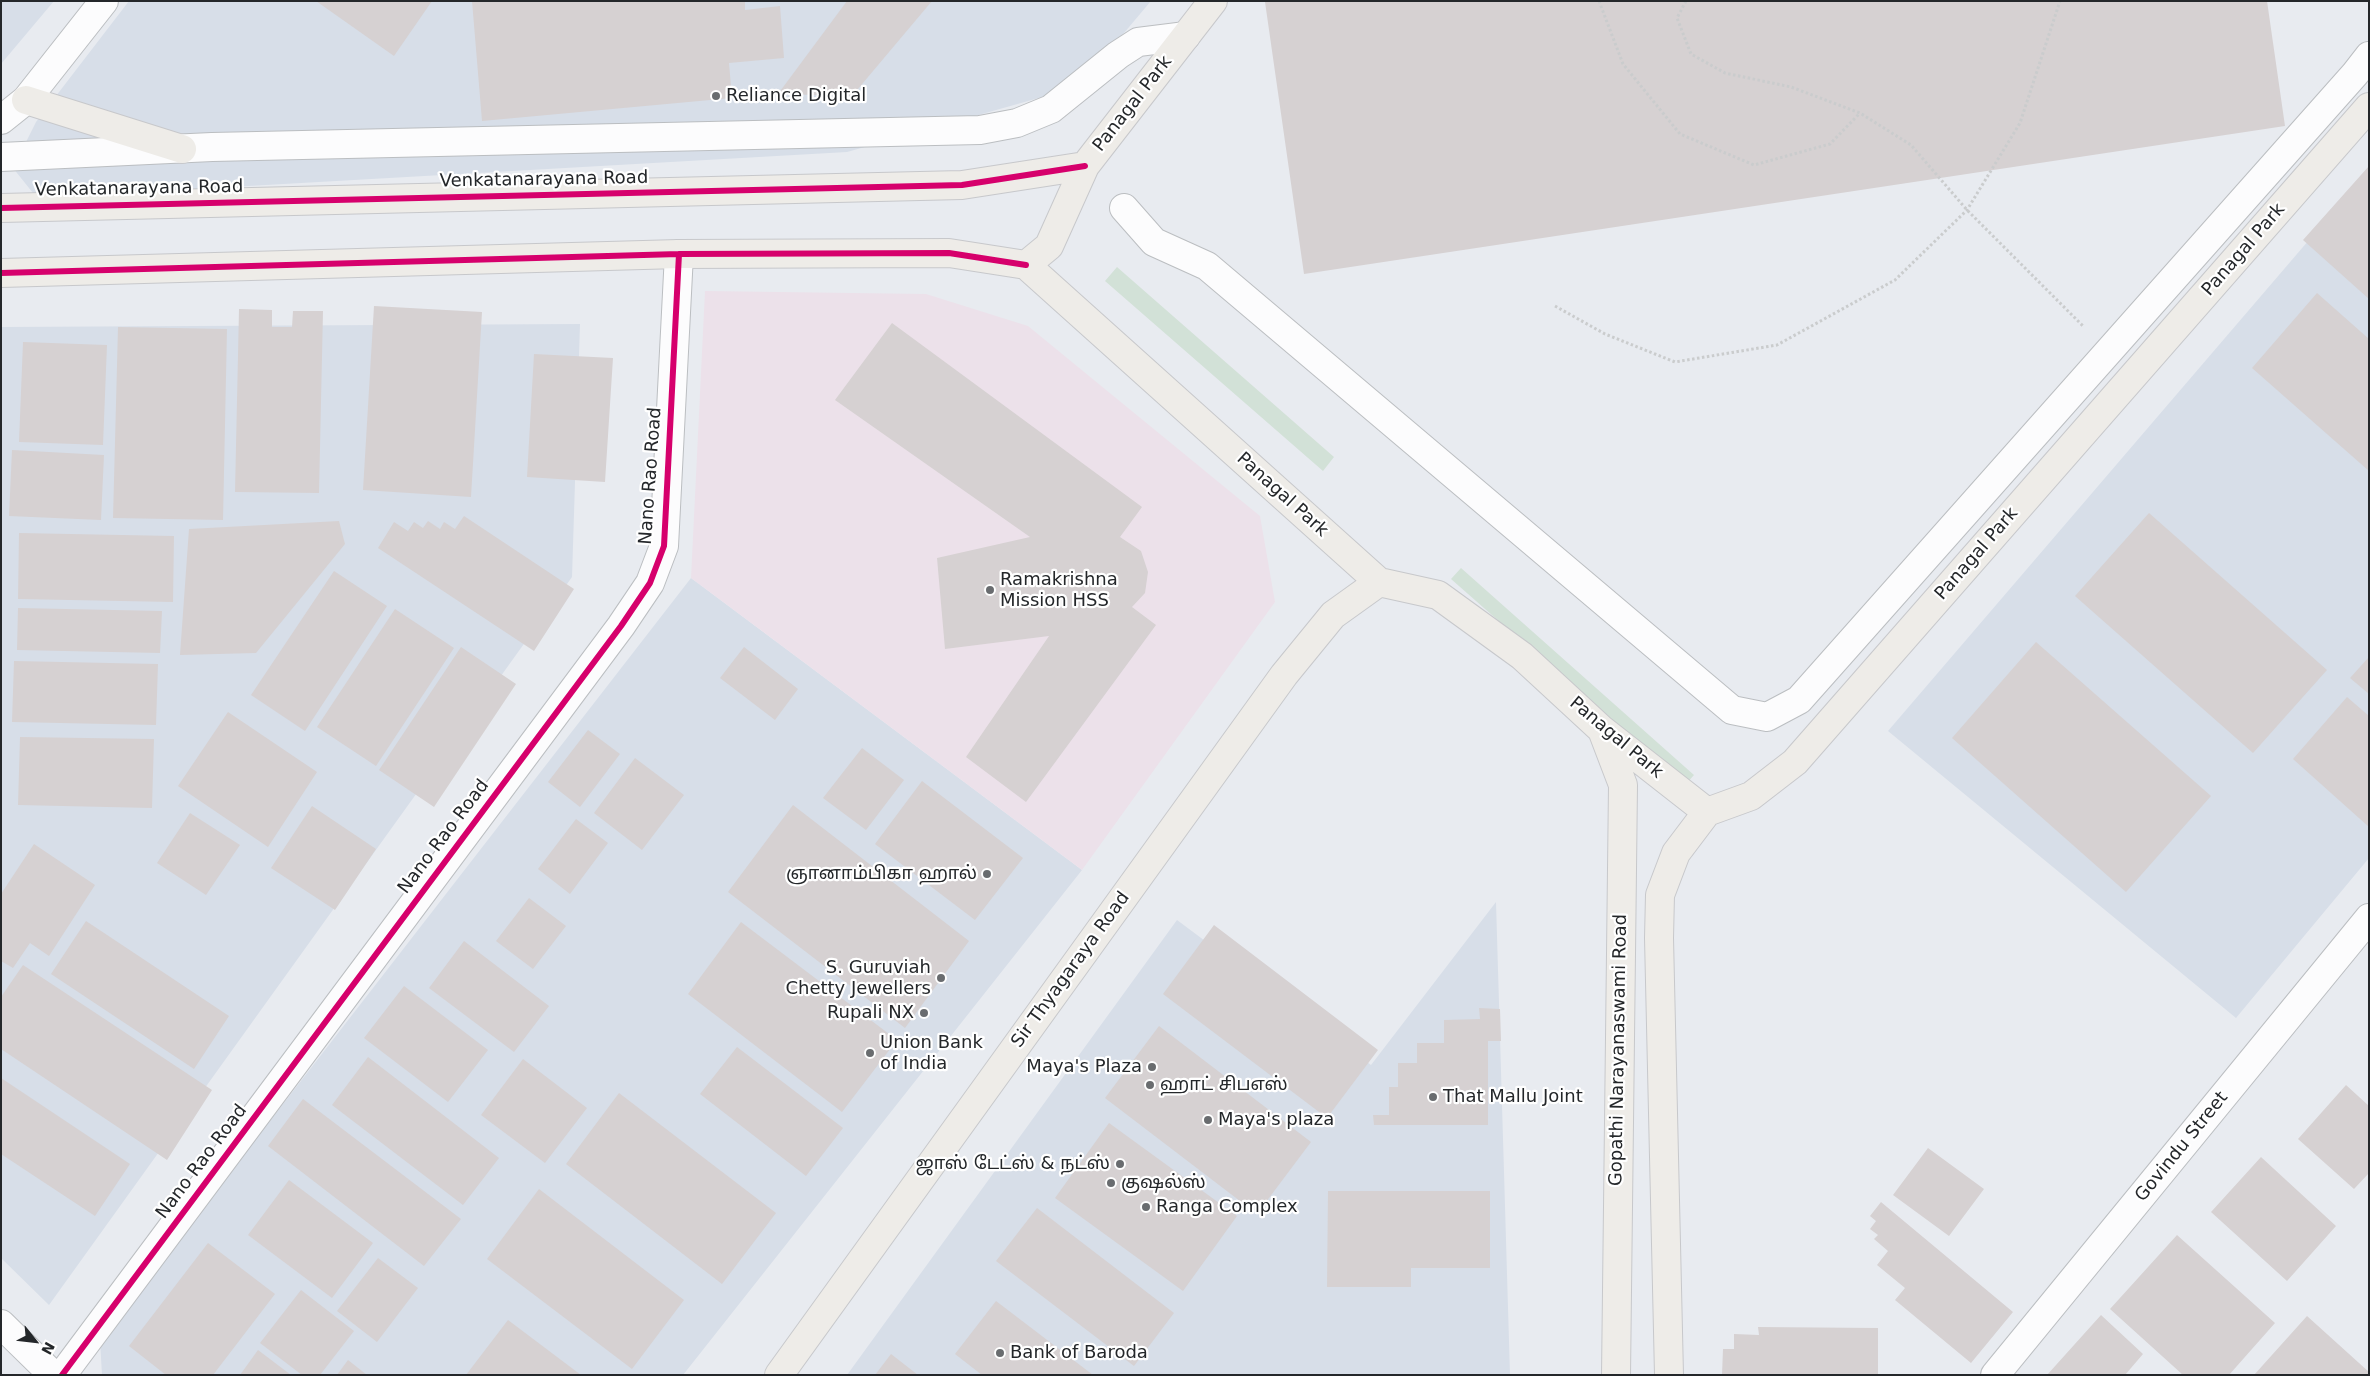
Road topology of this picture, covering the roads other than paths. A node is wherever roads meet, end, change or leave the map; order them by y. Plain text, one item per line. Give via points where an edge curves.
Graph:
1 (104, 1) edge
2 (1211, 2) edge
3 (1186, 36) junction
4 (2369, 56) edge
5 (26, 100) junction
6 (2369, 107) edge
7 (1, 120) edge
8 (182, 149) junction
9 (1, 157) edge
10 (1085, 166) junction
11 (1, 208) edge
12 (1124, 208) dead end
13 (679, 254) junction
14 (1026, 265) junction
15 (1, 273) edge
16 (1379, 582) junction
17 (1601, 729) junction
18 (1707, 812) junction
19 (2369, 918) edge
20 (1, 1324) edge
21 (53, 1375) edge
22 (62, 1375) edge
23 (779, 1375) edge
24 (1616, 1375) edge
25 (1669, 1375) edge
26 (1995, 1375) edge

1 - 5 street
2 - 3 main road, Panagal Park
3 - 8 street via 1138,42 1051,109 1017,123 980,130
3 - 10 main road, Panagal Park
4 - 12 street via 1798,700 1767,717 1732,710 1207,266 1154,242
5 - 7 street
5 - 8 main road
6 - 18 main road, Panagal Park via 1795,762 1751,796
8 - 9 street
10 - 11 main road, Venkatanarayana Road via 962,185
10 - 14 main road, Panagal Park via 1049,246
13 - 14 main road via 949,253
13 - 15 main road
13 - 22 street, Nano Rao Road via 664,546 650,583
14 - 16 main road, Panagal Park
16 - 17 main road, Panagal Park via 1438,595 1522,656
16 - 23 main road, Sir Thyagaraya Road via 1333,614 1284,675
17 - 18 main road, Panagal Park
17 - 24 main road, Gopathi Narayanaswami Road via 1623,785
18 - 25 main road via 1676,853 1660,895
19 - 26 street, Govindu Street
20 - 21 street

